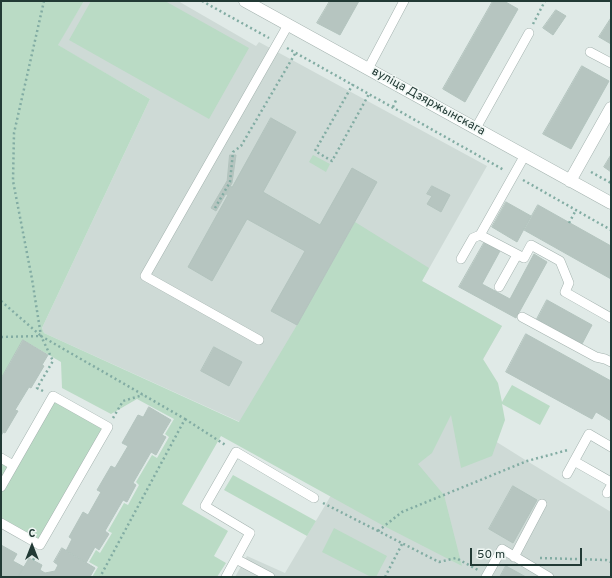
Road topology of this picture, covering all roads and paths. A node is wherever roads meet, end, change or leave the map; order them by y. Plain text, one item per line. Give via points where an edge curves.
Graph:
1 (44, 1) edge
2 (202, 1) edge
3 (245, 1) edge
4 (404, 1) edge
5 (545, 1) edge
6 (288, 25) junction
7 (529, 34) joint
8 (278, 43) junction
9 (296, 52) junction
10 (590, 52) dead end
11 (611, 63) edge
12 (368, 69) junction
13 (353, 84) junction
14 (370, 94) junction
15 (611, 108) edge
16 (608, 122) edge
17 (476, 128) junction
18 (525, 155) junction
19 (514, 175) junction
20 (570, 180) junction
21 (611, 203) edge
22 (215, 208) dead end
23 (576, 210) junction
24 (569, 223) dead end
25 (611, 230) edge
26 (480, 235) junction
27 (517, 255) junction
28 (461, 259) dead end
29 (499, 287) dead end
30 (1, 301) edge
31 (522, 317) dead end
32 (611, 318) edge
33 (40, 336) junction
34 (259, 340) dead end
35 (611, 362) edge
36 (143, 395) dead end
37 (53, 396) junction
38 (186, 419) dead end
39 (108, 427) junction
40 (583, 445) junction
41 (611, 446) edge
42 (236, 452) junction
43 (1, 458) edge
44 (574, 461) junction
45 (13, 465) junction
46 (567, 474) dead end
47 (611, 482) edge
48 (1, 487) edge
49 (314, 498) dead end
50 (326, 504) dead end
51 (542, 504) dead end
52 (1, 523) edge
53 (378, 531) junction
54 (402, 543) junction
55 (514, 557) junction
56 (537, 557) dead end
57 (236, 559) junction
58 (611, 562) edge
59 (486, 576) edge
60 (226, 577) edge
61 (270, 577) edge
62 (385, 577) edge
63 (549, 577) edge

1 - 33 path via 14,132 13,181
2 - 8 path
3 - 6 street, вуліца Дзяржынскага
4 - 12 lane
5 - 7 path
6 - 8 lane
6 - 12 street, вуліца Дзяржынскага
7 - 17 lane
8 - 9 path
8 - 34 lane via 145,276
9 - 13 path
9 - 22 path via 241,146 233,152 230,182
10 - 11 lane
12 - 17 street, вуліца Дзяржынскага
13 - 14 path
13 - 14 path via 315,151 332,161
14 - 19 path
15 - 16 street
16 - 20 street
17 - 18 street, вуліца Дзяржынскага
18 - 19 lane
18 - 20 street, вуліца Дзяржынскага
19 - 23 path
19 - 26 lane
20 - 21 street, вуліца Дзяржынскага
23 - 24 path
23 - 25 path
26 - 27 lane
26 - 28 lane via 473,238
27 - 29 lane
27 - 32 lane via 524,258 531,245 560,261 569,283 565,292
30 - 33 path
31 - 35 lane via 596,357
33 - 37 path via 53,361 37,388
36 - 39 path via 123,401
37 - 39 lane
37 - 45 lane
38 - 42 path
39 - 52 lane via 40,545
40 - 41 lane via 589,434
40 - 44 lane
40 - 53 path via 527,461 402,512
42 - 49 lane
42 - 57 lane via 205,506 250,533
43 - 45 lane
44 - 46 lane
44 - 47 lane
45 - 48 lane
50 - 53 path
51 - 55 lane
53 - 54 path
54 - 59 path via 439,562 456,558
54 - 62 path
55 - 59 lane via 502,549
55 - 63 lane
56 - 58 path
57 - 60 lane
57 - 61 lane

